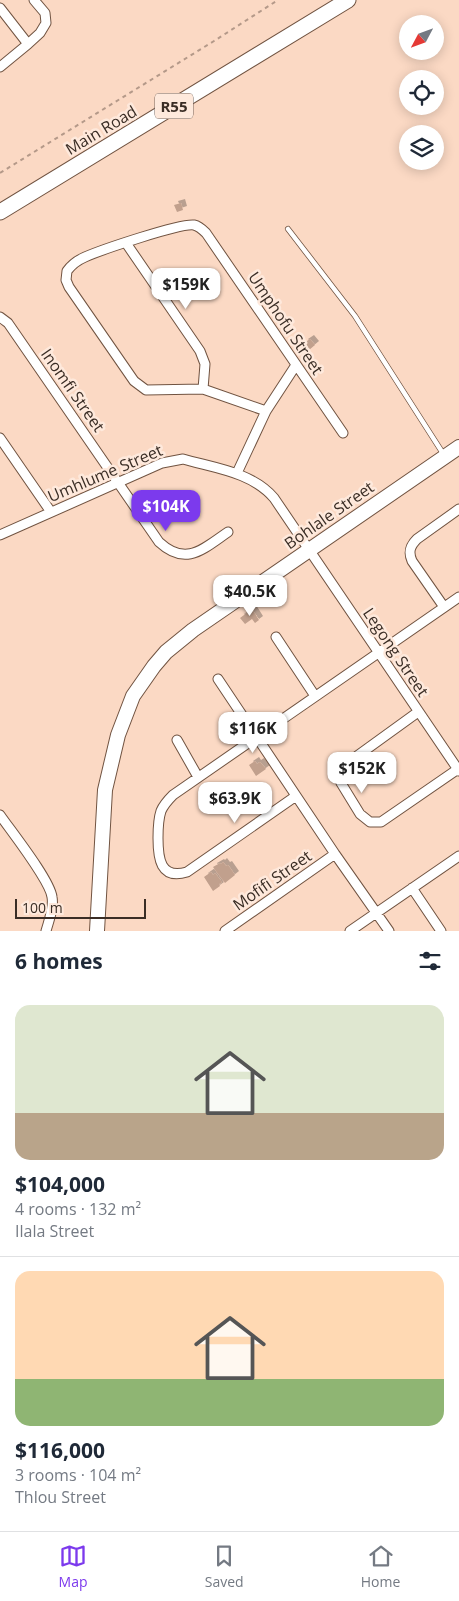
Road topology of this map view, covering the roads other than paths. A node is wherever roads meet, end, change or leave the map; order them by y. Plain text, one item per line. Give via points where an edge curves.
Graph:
1 (34, 0) edge
2 (348, 0) edge
3 (0, 8) edge
4 (28, 44) junction
5 (0, 67) edge
6 (0, 212) edge
7 (288, 229) dead end
8 (126, 243) junction
9 (0, 317) edge
10 (296, 365) junction
11 (203, 389) junction
12 (266, 411) junction
13 (343, 432) dead end
14 (0, 438) edge
15 (459, 447) edge
16 (445, 456) junction
17 (237, 474) junction
18 (118, 483) junction
19 (459, 509) edge
20 (51, 512) junction
21 (228, 532) dead end
22 (0, 535) edge
23 (309, 550) junction
24 (459, 597) edge
25 (444, 607) junction
26 (276, 637) dead end
27 (378, 653) junction
28 (218, 679) dead end
29 (315, 696) junction
30 (418, 712) junction
31 (256, 737) junction
32 (177, 740) dead end
33 (459, 770) edge
34 (198, 777) junction
35 (296, 796) junction
36 (0, 815) edge
37 (335, 854) junction
38 (459, 856) edge
39 (412, 888) junction
40 (377, 913) junction
41 (46, 931) edge
42 (97, 931) edge
43 (225, 931) edge
44 (350, 931) edge
45 (390, 931) edge
46 (441, 931) edge

1 - 4 street via 45,13 46,23
2 - 6 main road, Main Road / R55
3 - 4 street
4 - 5 street
7 - 16 lane via 355,316
8 - 10 street, Umphofu Street via 178,227 192,224 200,227
8 - 11 street via 200,351 205,364
8 - 11 street, Umphofu Street via 76,262 67,270 70,287 142,388
9 - 18 street, Inomfi Street via 8,323
10 - 12 street
10 - 13 street, Umphofu Street
11 - 12 street, Umphofu Street
12 - 17 street
14 - 20 street
15 - 16 street, Bohlale Street
16 - 23 street, Bohlale Street
17 - 18 street, Umhlume Street via 183,459 162,463
17 - 23 street, Umhlume Street via 269,492
18 - 20 street, Umhlume Street
18 - 21 street, Inomfi Street via 168,551 189,555
19 - 25 street via 412,543 410,552 412,561
20 - 22 street, Umhlume Street
23 - 27 street, Legong Street
23 - 42 street, Bohlale Street via 166,652 134,696 118,735 104,790
24 - 25 street
25 - 27 street
26 - 29 street
27 - 29 street
27 - 30 street, Legong Street
28 - 31 street
29 - 31 street
30 - 33 street, Legong Street
30 - 33 street via 342,767 340,783 360,814 370,822 381,822
31 - 34 street
31 - 35 street
32 - 34 street
34 - 35 street via 167,801 158,819 158,858 162,866 177,874 187,872
35 - 37 street
36 - 41 street via 52,894 52,911
37 - 40 street
37 - 43 street, Mofifi Street
38 - 39 street
39 - 40 street
39 - 46 street
40 - 44 street
40 - 45 street

